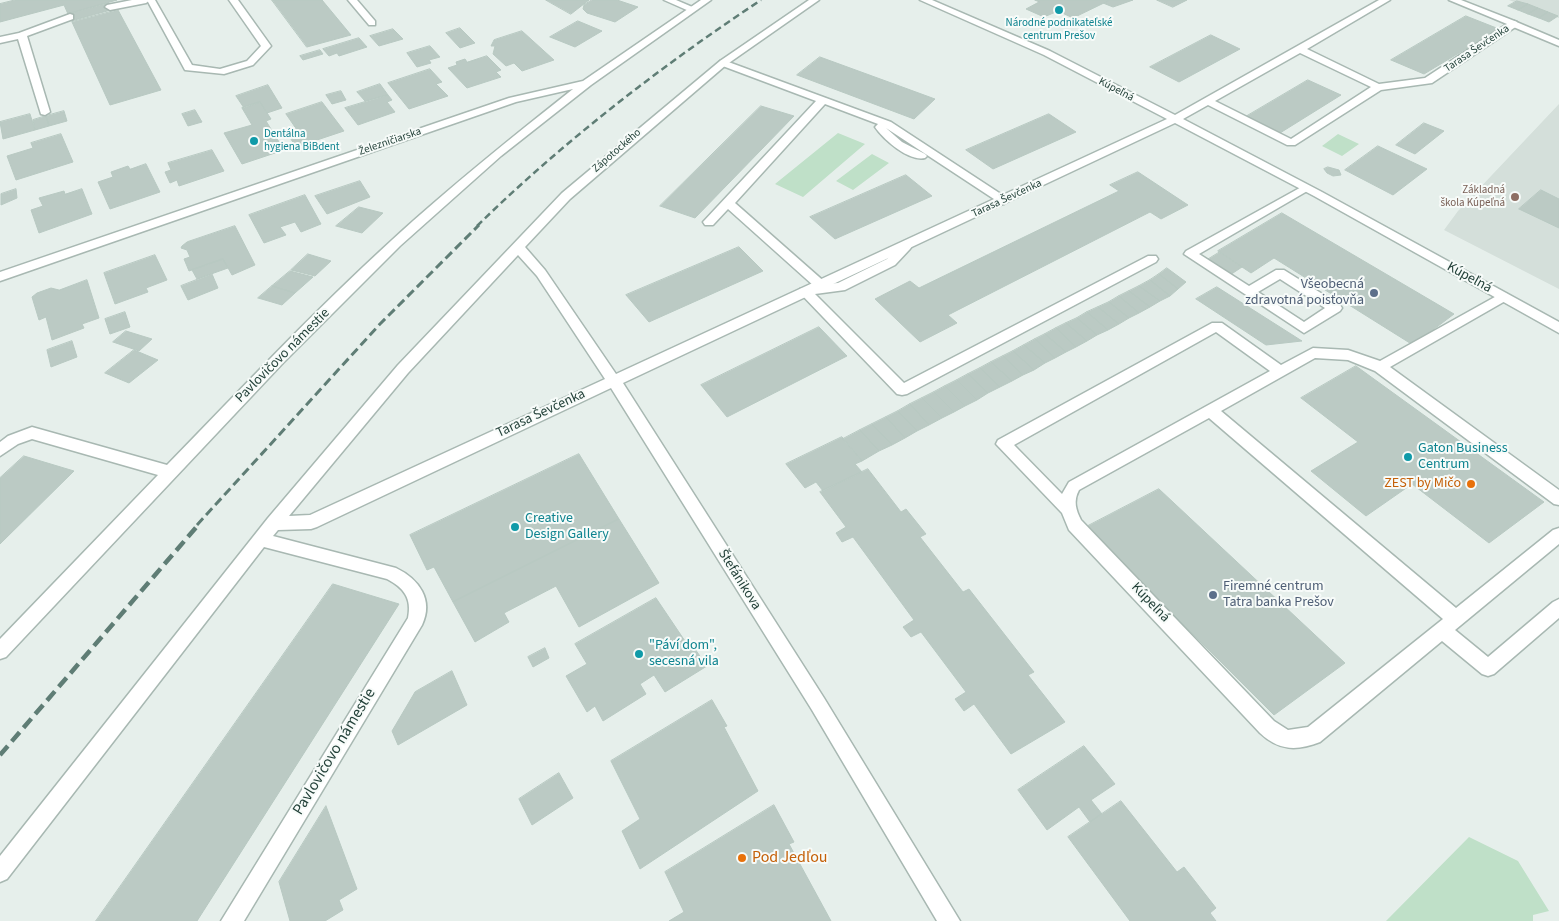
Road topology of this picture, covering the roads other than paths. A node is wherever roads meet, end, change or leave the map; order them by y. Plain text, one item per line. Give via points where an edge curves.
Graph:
1 (146, 0) edge
2 (151, 0) edge
3 (233, 0) edge
4 (352, 0) edge
5 (668, 0) edge
6 (707, 0) edge
7 (816, 0) edge
8 (924, 0) edge
9 (1386, 0) edge
10 (1453, 0) edge
11 (110, 7) dead end
12 (692, 9) junction
13 (70, 17) dead end
14 (372, 23) dead end
15 (1514, 24) junction
16 (22, 35) junction
17 (0, 40) edge
18 (1559, 43) edge
19 (1299, 49) junction
20 (723, 63) junction
21 (587, 83) junction
22 (1378, 87) junction
23 (823, 100) junction
24 (1206, 101) junction
25 (45, 112) dead end
26 (1174, 120) junction
27 (1305, 188) junction
28 (1004, 200) junction
29 (728, 203) junction
30 (709, 222) dead end
31 (906, 246) junction
32 (518, 247) junction
33 (1152, 259) dead end
34 (0, 277) edge
35 (821, 285) junction
36 (807, 291) junction
37 (1249, 292) junction
38 (1502, 297) junction
39 (1559, 328) edge
40 (1380, 367) junction
41 (1280, 371) junction
42 (614, 381) junction
43 (1210, 410) junction
44 (0, 450) edge
45 (170, 472) junction
46 (1559, 499) edge
47 (1066, 508) junction
48 (274, 523) junction
49 (1559, 535) edge
50 (262, 540) junction
51 (1559, 607) edge
52 (1456, 619) junction
53 (1442, 630) junction
54 (0, 651) edge
55 (0, 872) edge
56 (232, 921) edge
57 (949, 921) edge

1 - 11 street
2 - 3 street via 188,68 220,72 250,63 266,46
4 - 14 street
5 - 12 street
6 - 12 street, Železničiarska
7 - 20 street, Zápotockého
8 - 26 street, Kúpeľná via 1047,53
9 - 19 street, Tarasa Ševčenka
10 - 15 street, Tarasa Ševčenka
12 - 21 street, Železničiarska
13 - 16 street
15 - 18 street
15 - 22 street, Tarasa Ševčenka via 1428,81
16 - 17 street
16 - 25 street
19 - 22 street
19 - 24 street, Tarasa Ševčenka
20 - 23 street
20 - 32 street, Zápotockého via 566,196
21 - 34 street, Železničiarska via 513,100
21 - 45 street, Pavlovičovo námestie via 497,154 396,243
22 - 24 street, Tarasa Ševčenka via 1291,143
23 - 28 street via 877,121 884,134 899,145 920,156 946,162
23 - 29 street
24 - 26 street, Tarasa Ševčenka
26 - 27 street, Kúpeľná
26 - 28 street, Tarasa Ševčenka
27 - 37 street via 1190,254
27 - 38 street, Kúpeľná
28 - 31 street, Tarasa Ševčenka
29 - 30 street
29 - 35 street
31 - 35 street, Tarasa Ševčenka
31 - 36 street via 891,262 840,287
32 - 42 street, Štefánikova via 541,273
32 - 48 street via 403,369
33 - 36 street via 902,390
35 - 36 street, Tarasa Ševčenka
36 - 42 street, Tarasa Ševčenka
37 - 37 street via 1304,328 1334,308 1280,273
38 - 39 street, Kúpeľná
38 - 40 street, Kúpeľná
40 - 41 street via 1342,353 1313,353
40 - 46 street
41 - 43 street
41 - 47 street, Kúpeľná via 1217,326 1003,444
42 - 48 street, Tarasa Ševčenka via 311,522
42 - 57 street, Štefánikova via 818,704
43 - 47 street via 1074,486 1068,494
43 - 52 street
44 - 45 street via 13,440 32,434
45 - 54 street, Pavlovičovo námestie
47 - 53 street, Kúpeľná via 1075,525 1266,727 1289,741 1313,735
48 - 50 street
49 - 52 street, Kúpeľná
50 - 55 street
50 - 56 street, Pavlovičovo námestie via 406,580 414,589 418,612
51 - 53 street via 1488,668
52 - 53 street, Kúpeľná

